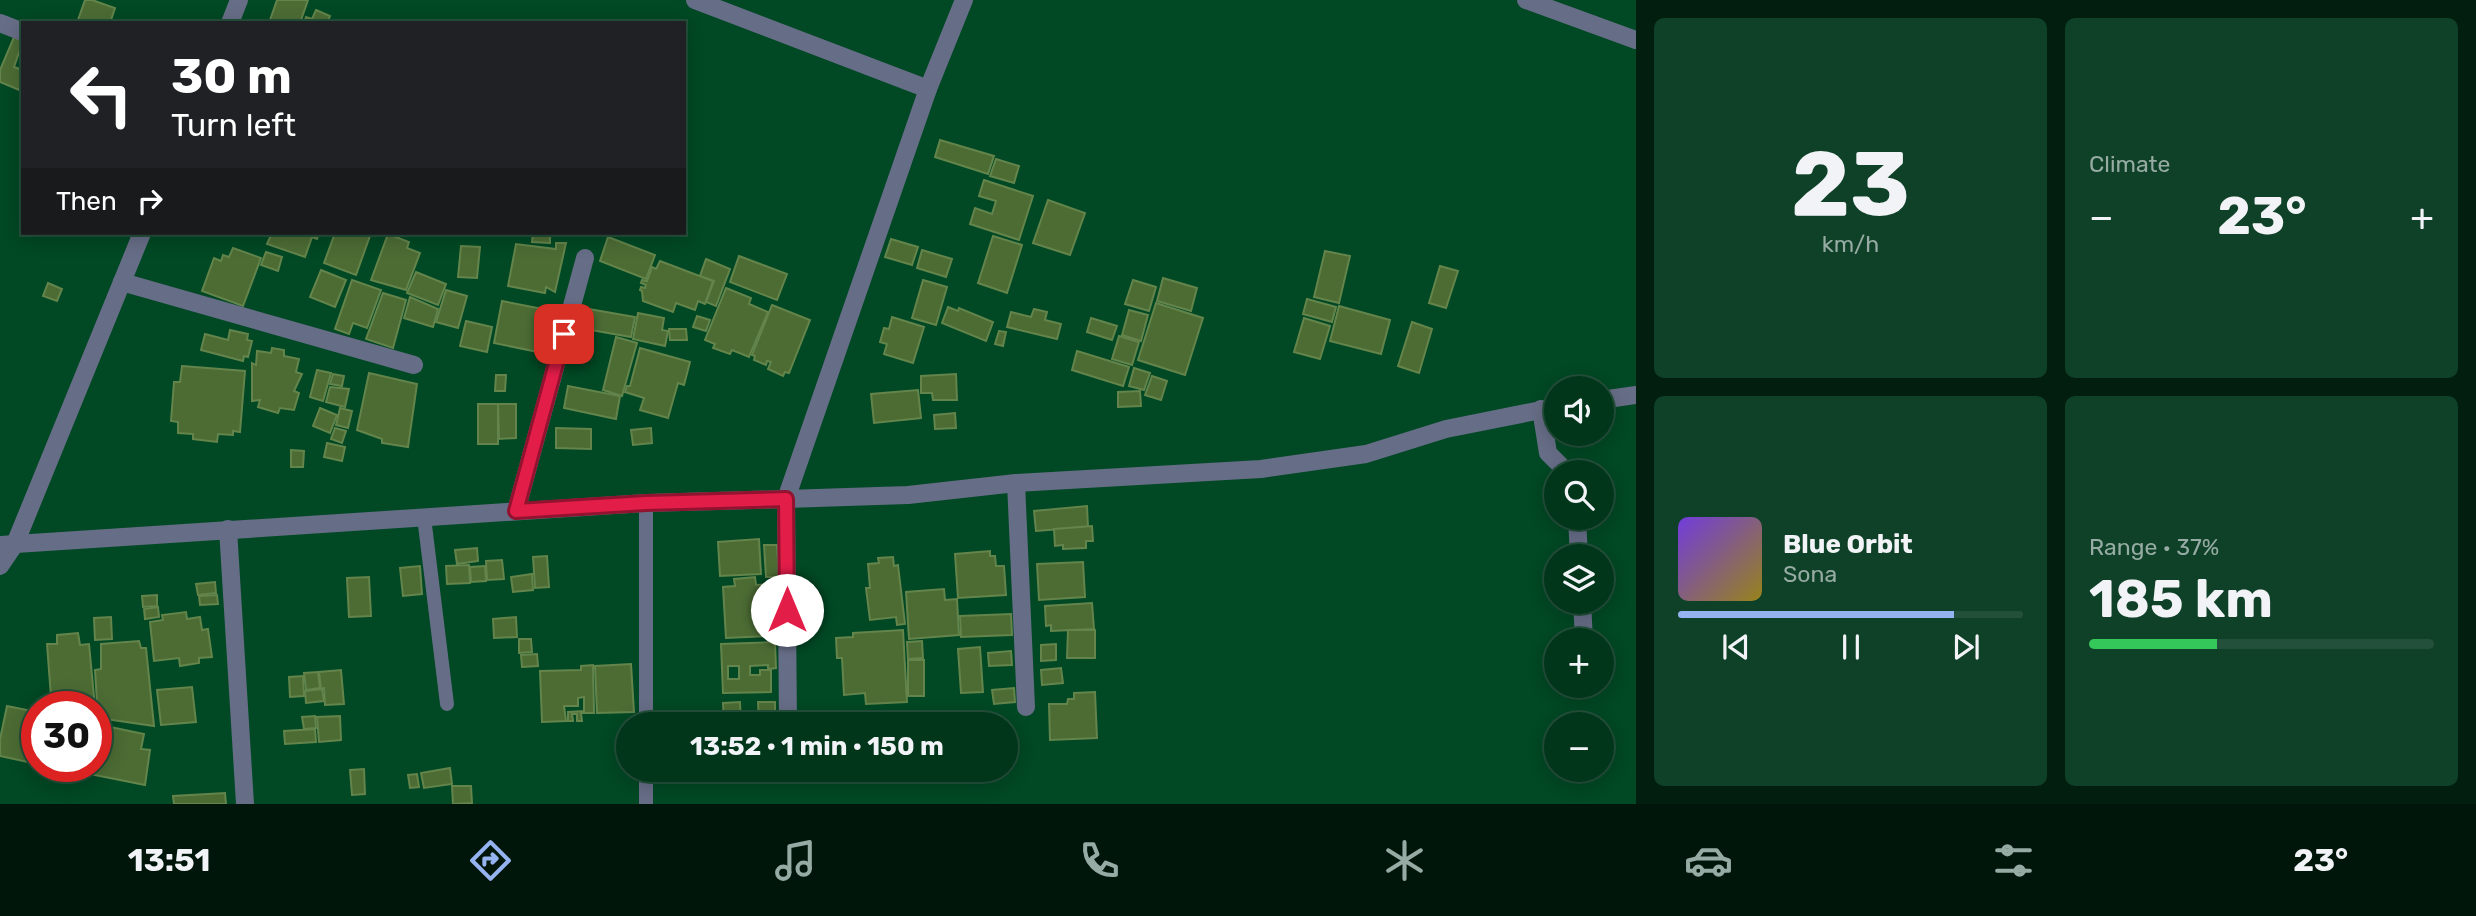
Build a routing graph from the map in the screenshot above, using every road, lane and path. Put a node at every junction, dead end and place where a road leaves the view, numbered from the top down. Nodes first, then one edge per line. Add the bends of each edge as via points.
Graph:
1 (239, 0) edge
2 (695, 0) edge
3 (964, 0) edge
4 (1526, 0) edge
5 (231, 21) edge
6 (0, 23) edge
7 (21, 31) edge
8 (1636, 40) edge
9 (928, 89) junction
10 (141, 235) edge
11 (585, 258) dead end
12 (122, 282) junction
13 (414, 365) dead end
14 (1636, 395) edge
15 (1614, 398) edge
16 (1544, 409) edge
17 (1016, 483) junction
18 (786, 499) junction
19 (646, 503) junction
20 (516, 511) junction
21 (424, 517) junction
22 (228, 529) junction
23 (7, 545) edge
24 (0, 566) edge
25 (447, 704) dead end
26 (1026, 707) dead end
27 (646, 712) edge
28 (788, 712) edge
29 (646, 782) edge
30 (245, 804) edge
31 (646, 804) edge

1 - 5 street
2 - 9 street
3 - 9 street
4 - 8 street
6 - 7 street
9 - 18 street
10 - 12 street
11 - 20 street
12 - 13 street
12 - 23 street
14 - 15 street
16 - 17 street via 1446,429 1366,454 1261,469
17 - 18 street via 908,495
17 - 26 street
18 - 19 street
18 - 28 street
19 - 20 street
19 - 27 lane
20 - 21 street
21 - 22 street
21 - 25 lane
22 - 23 street
22 - 30 street
23 - 24 street
29 - 31 lane

